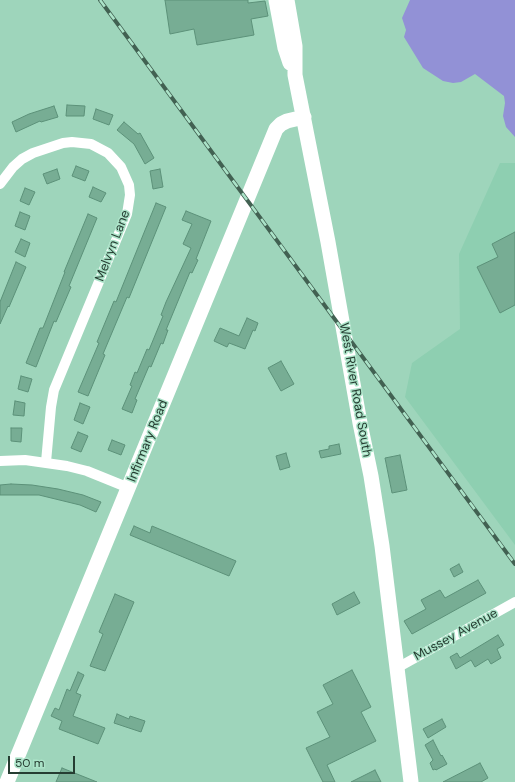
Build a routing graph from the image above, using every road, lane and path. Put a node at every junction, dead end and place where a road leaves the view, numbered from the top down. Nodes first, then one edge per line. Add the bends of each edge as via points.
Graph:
1 (276, 0) edge
2 (287, 0) edge
3 (295, 75) junction
4 (304, 117) junction
5 (0, 184) edge
6 (0, 461) edge
7 (46, 462) junction
8 (129, 488) junction
9 (515, 602) edge
10 (397, 668) junction
11 (7, 782) edge
12 (411, 782) edge

1 - 3 main road via 285,48
2 - 3 main road, West River Road South via 295,46
3 - 4 main road, West River Road South
4 - 8 main road, Infirmary Road via 287,121 276,129
4 - 10 main road, West River Road South via 371,476
5 - 7 street, Melvyn Lane via 22,159 55,145 72,142 91,144 108,153 121,167 129,185 127,214 54,390 50,407
6 - 7 street
7 - 8 street via 87,471
8 - 11 main road, Infirmary Road
9 - 10 street, Mussey Avenue
10 - 12 main road, West River Road South

